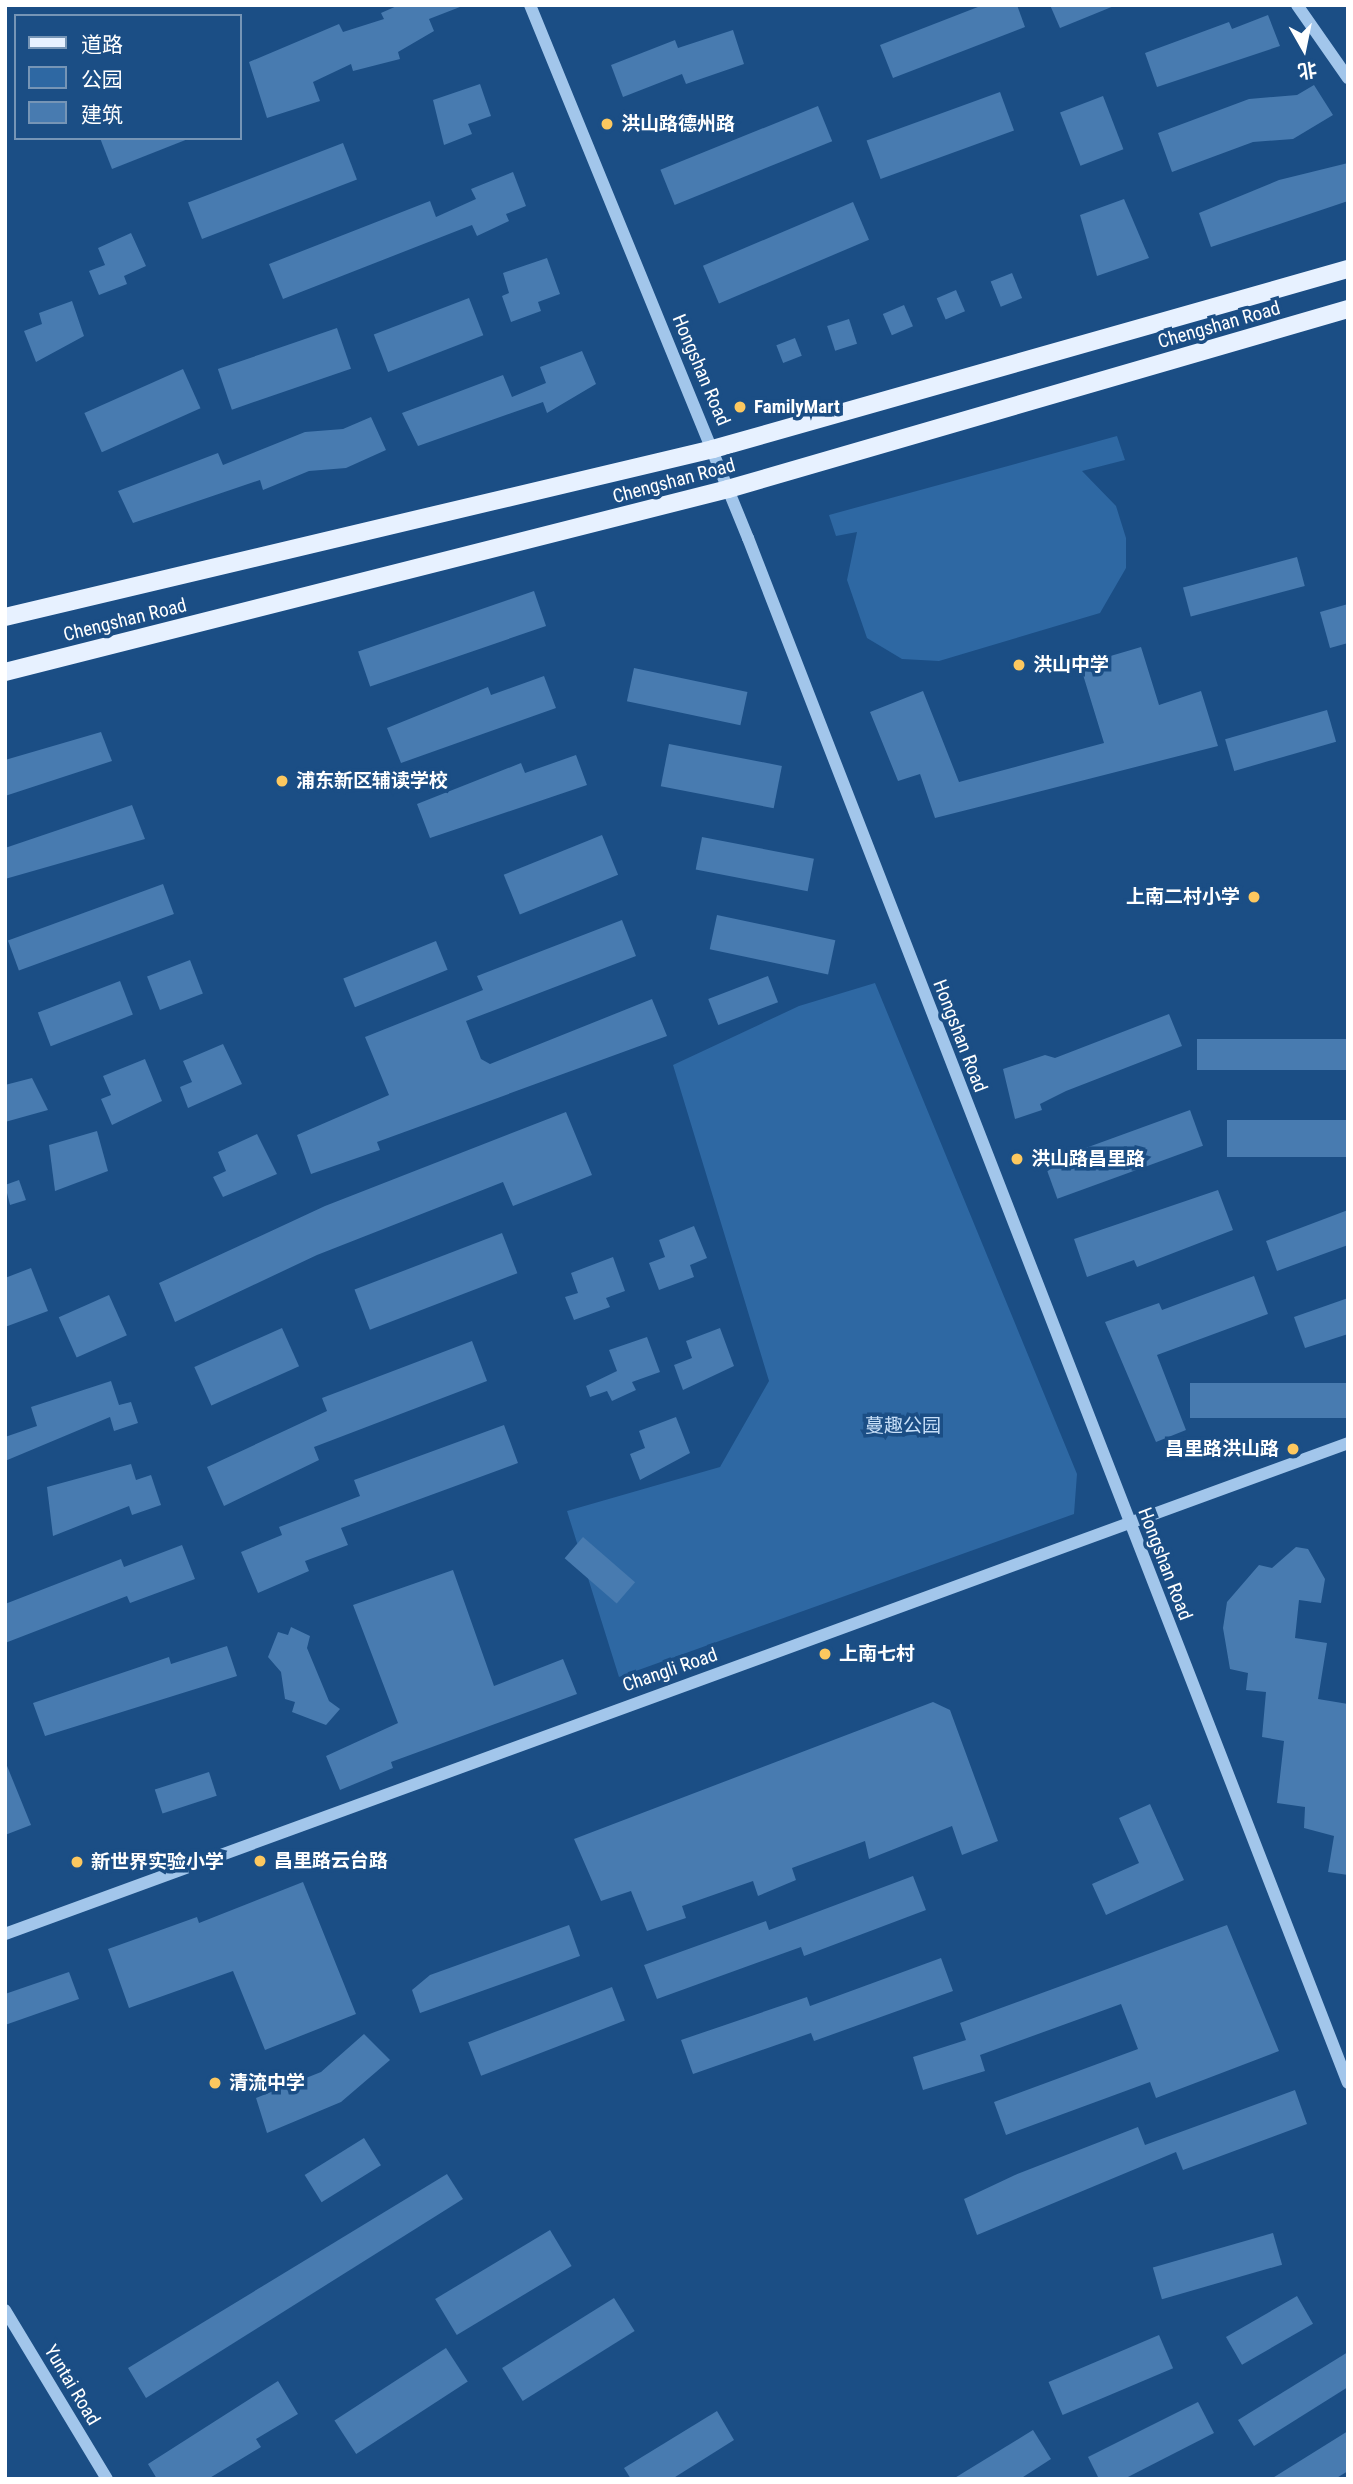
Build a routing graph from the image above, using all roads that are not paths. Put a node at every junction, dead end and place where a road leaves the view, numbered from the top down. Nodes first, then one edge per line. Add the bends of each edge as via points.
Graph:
1 (530, 5) edge
2 (1297, 5) edge
3 (1348, 78) edge
4 (1348, 269) edge
5 (1348, 309) edge
6 (713, 449) junction
7 (728, 489) junction
8 (5, 617) edge
9 (5, 672) edge
10 (1348, 1443) edge
11 (1128, 1523) junction
12 (5, 1934) edge
13 (1348, 2082) edge
14 (5, 2310) edge
15 (107, 2479) edge

1 - 6 street, Hongshan Road
2 - 3 street
4 - 6 main road, Chengshan Road
5 - 7 main road, Chengshan Road
6 - 7 street, Hongshan Road
6 - 8 main road, Chengshan Road
7 - 9 main road, Chengshan Road
7 - 11 street, Hongshan Road
10 - 11 street, Changli Road
11 - 12 street, Changli Road
11 - 13 street, Hongshan Road
14 - 15 street, Yuntai Road

